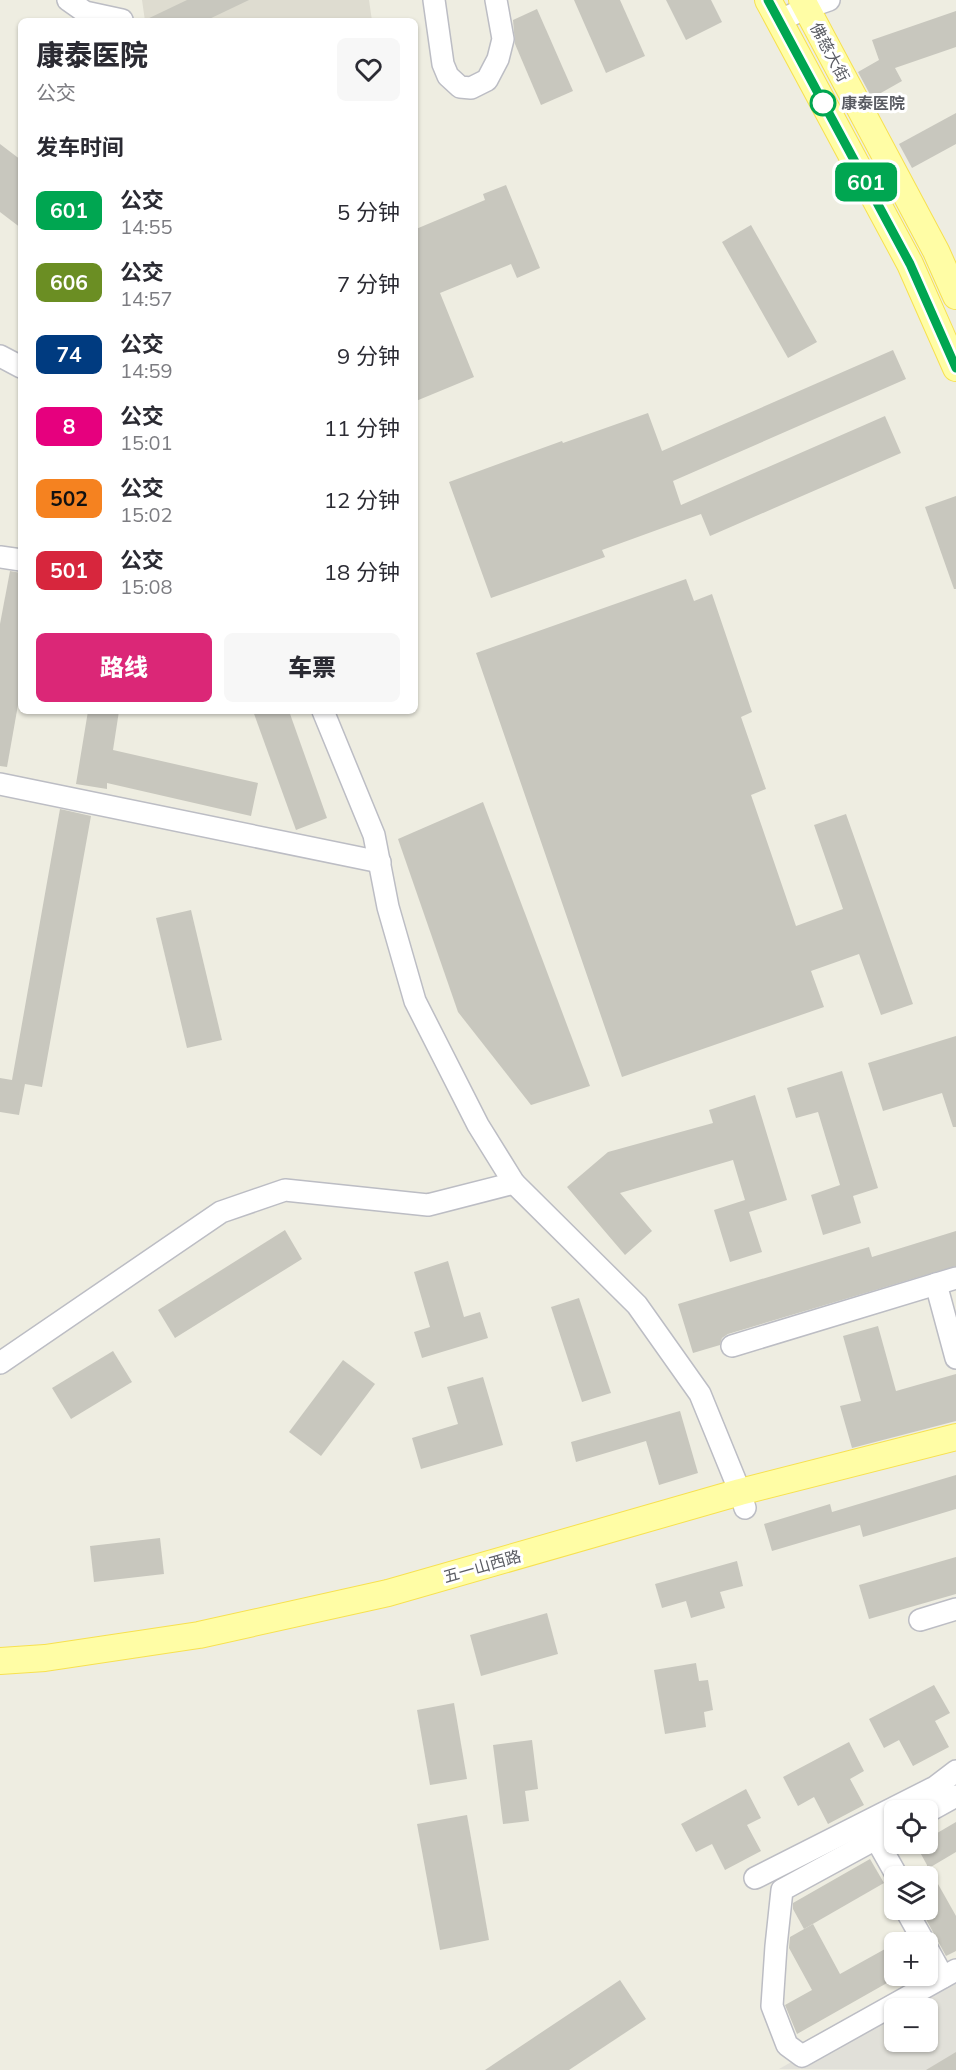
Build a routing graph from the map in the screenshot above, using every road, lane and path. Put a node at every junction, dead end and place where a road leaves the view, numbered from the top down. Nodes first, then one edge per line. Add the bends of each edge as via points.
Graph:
1 (69, 0) edge
2 (123, 0) edge
3 (434, 0) edge
4 (496, 0) edge
5 (813, 3) edge
6 (773, 11) edge
7 (110, 18) edge
8 (122, 18) edge
9 (956, 296) edge
10 (0, 356) edge
11 (18, 365) edge
12 (956, 368) edge
13 (0, 557) edge
14 (18, 560) edge
15 (323, 714) edge
16 (0, 784) edge
17 (380, 862) junction
18 (514, 1183) junction
19 (956, 1278) edge
20 (936, 1284) junction
21 (732, 1346) dead end
22 (956, 1358) edge
23 (0, 1363) edge
24 (956, 1437) edge
25 (956, 1454) edge
26 (742, 1500) junction
27 (956, 1609) edge
28 (920, 1620) dead end
29 (0, 1661) edge
30 (0, 1678) edge
31 (956, 1771) edge
32 (956, 1796) edge
33 (938, 1806) edge
34 (884, 1835) edge
35 (755, 1878) dead end
36 (938, 1960) edge
37 (950, 1973) edge

1 - 7 street via 85,12
2 - 8 street
3 - 4 street via 448,76 460,87 471,88 487,80 498,58 503,39
5 - 6 street
5 - 9 main road, 佛慈大街
6 - 12 main road, 佛慈大街 via 910,264
10 - 11 street
13 - 14 street
15 - 17 street via 374,835
16 - 17 street
17 - 18 street via 388,907 415,1001 478,1125
18 - 23 street via 428,1205 285,1190 221,1212
18 - 26 street via 636,1305 700,1394
19 - 20 street
20 - 21 street
20 - 22 street
24 - 26 main road, 五一山西路
25 - 26 main road, 五一山西路
26 - 29 main road, 五一山西路 via 388,1593 199,1635
26 - 30 main road, 五一山西路 via 393,1609 203,1652
27 - 28 street
31 - 35 street via 935,1787
32 - 33 street
34 - 37 street via 782,1890 772,2006 787,2045 802,2055
36 - 37 street

